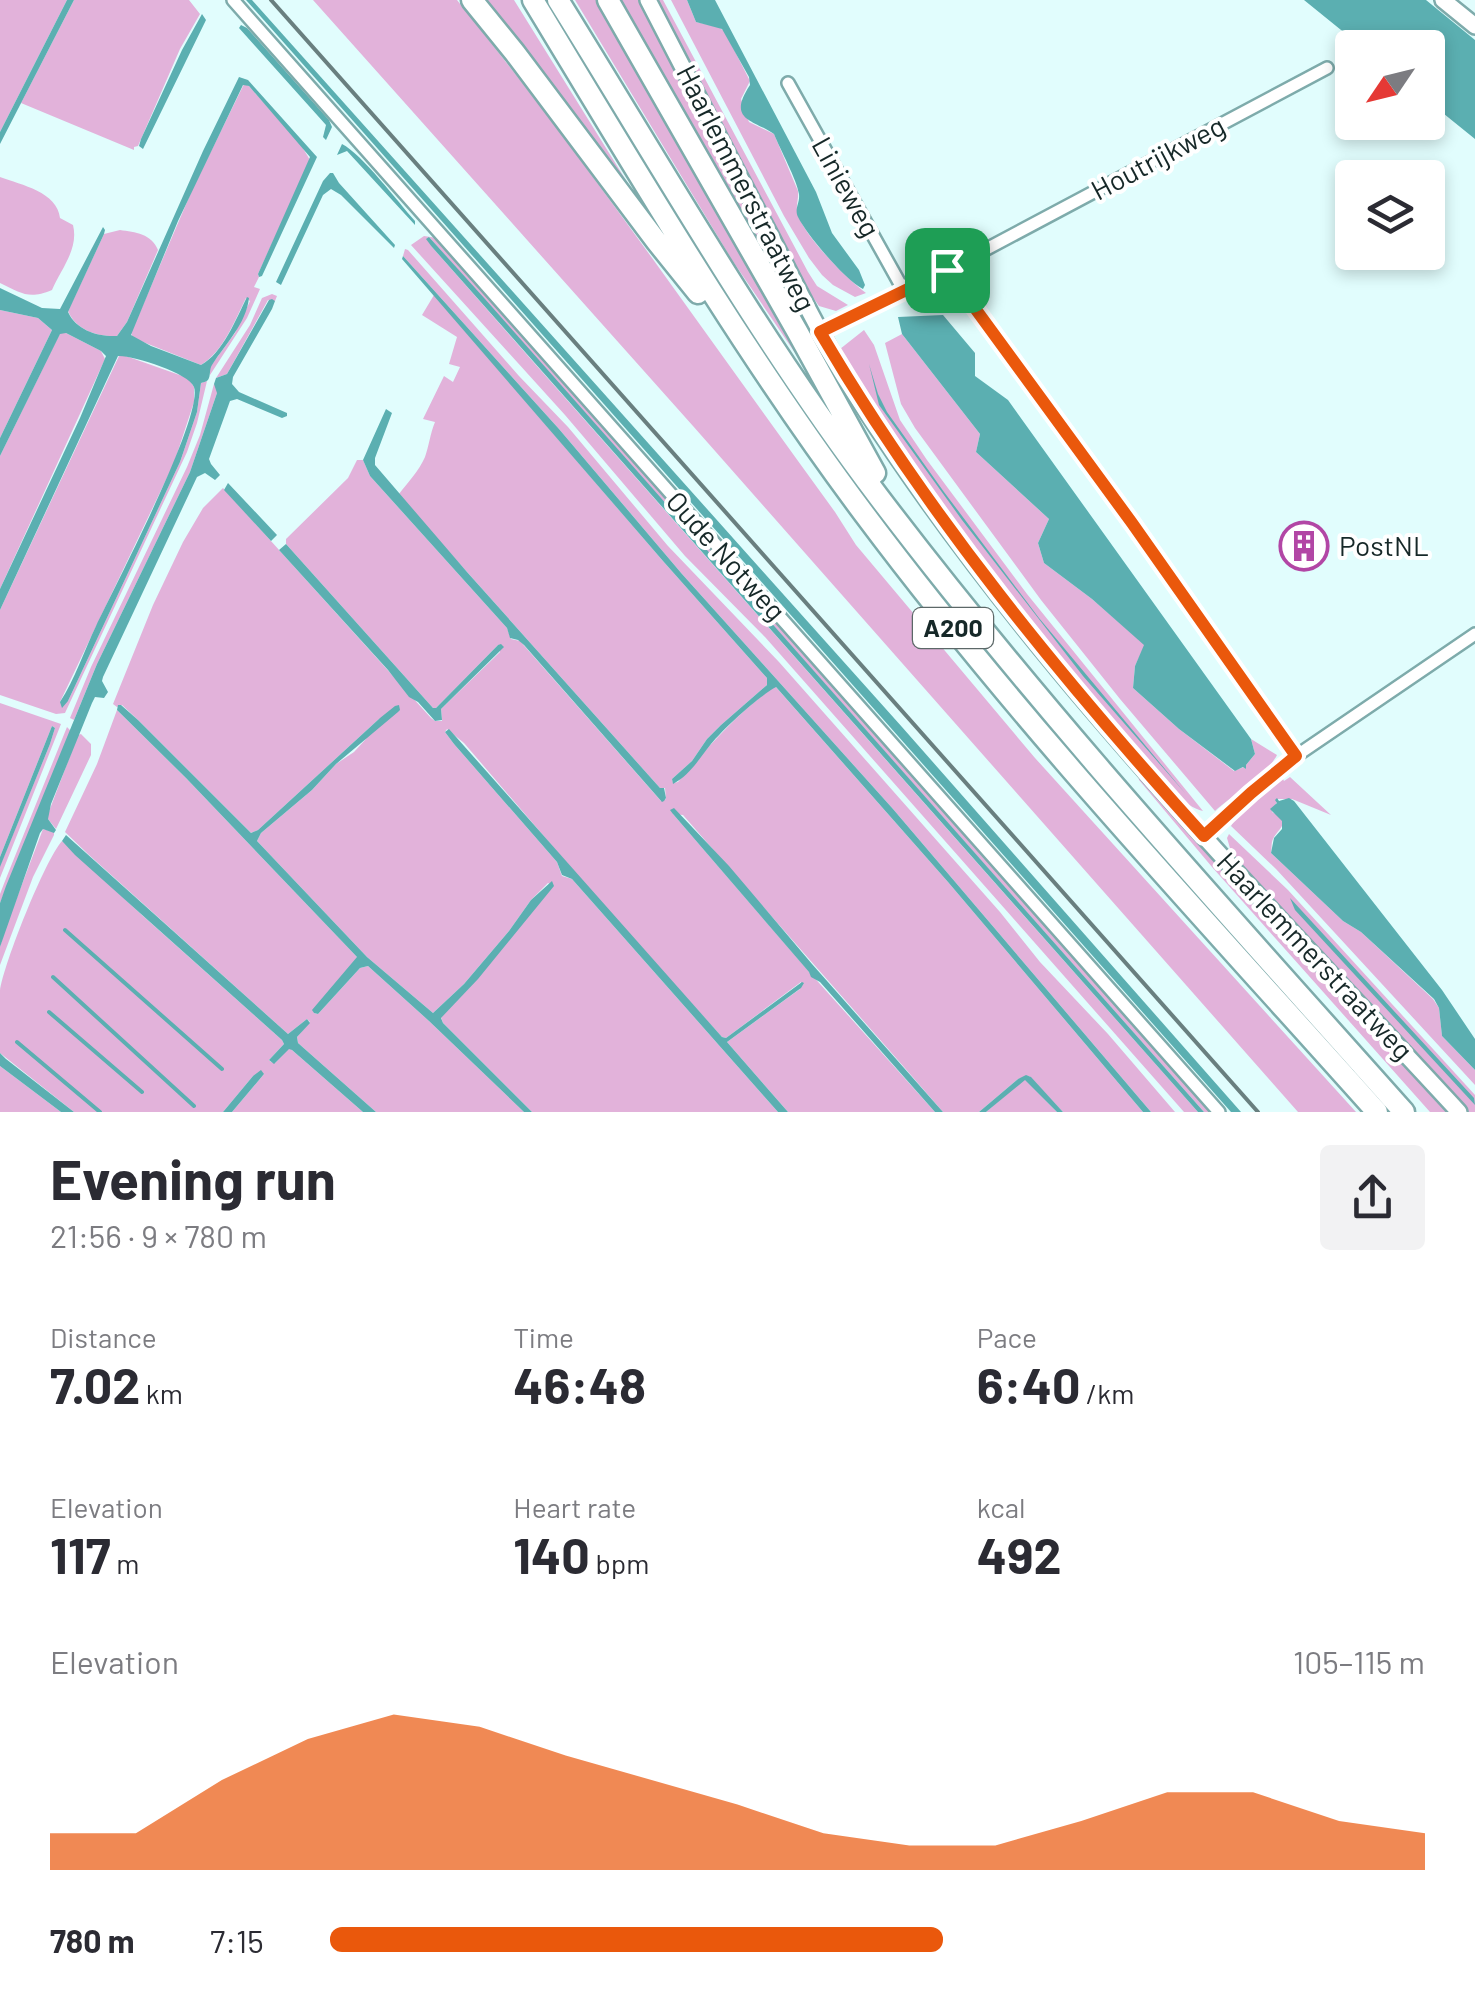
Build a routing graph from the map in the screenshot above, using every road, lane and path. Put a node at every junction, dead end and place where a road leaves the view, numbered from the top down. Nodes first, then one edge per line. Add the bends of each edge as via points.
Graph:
1 (233, 0) edge
2 (472, 0) edge
3 (533, 0) edge
4 (558, 0) edge
5 (608, 0) edge
6 (648, 0) edge
7 (1443, 0) edge
8 (1475, 26) edge
9 (1327, 68) dead end
10 (788, 84) dead end
11 (947, 270) junction
12 (904, 291) junction
13 (820, 332) junction
14 (746, 346) junction
15 (910, 536) junction
16 (1475, 634) edge
17 (1296, 756) junction
18 (1204, 836) junction
19 (1219, 1112) edge
20 (1377, 1112) edge
21 (1404, 1112) edge
22 (1459, 1112) edge

1 - 19 street, Oude Notweg
2 - 14 highway, A200 via 676,267
3 - 14 highway, A200
4 - 15 highway, A200 via 741,298
5 - 15 highway, A200
6 - 13 main road, Haarlemmerstraatweg
7 - 8 main road
9 - 11 street, Houtrijkweg
10 - 12 street, Linieweg
11 - 12 street
11 - 17 street
12 - 13 street
13 - 18 main road, Haarlemmerstraatweg via 971,558 1120,744
14 - 20 highway, A200 via 864,514 979,661
15 - 21 highway, A200 via 1022,677
16 - 17 street
17 - 18 street
18 - 22 main road, Haarlemmerstraatweg

